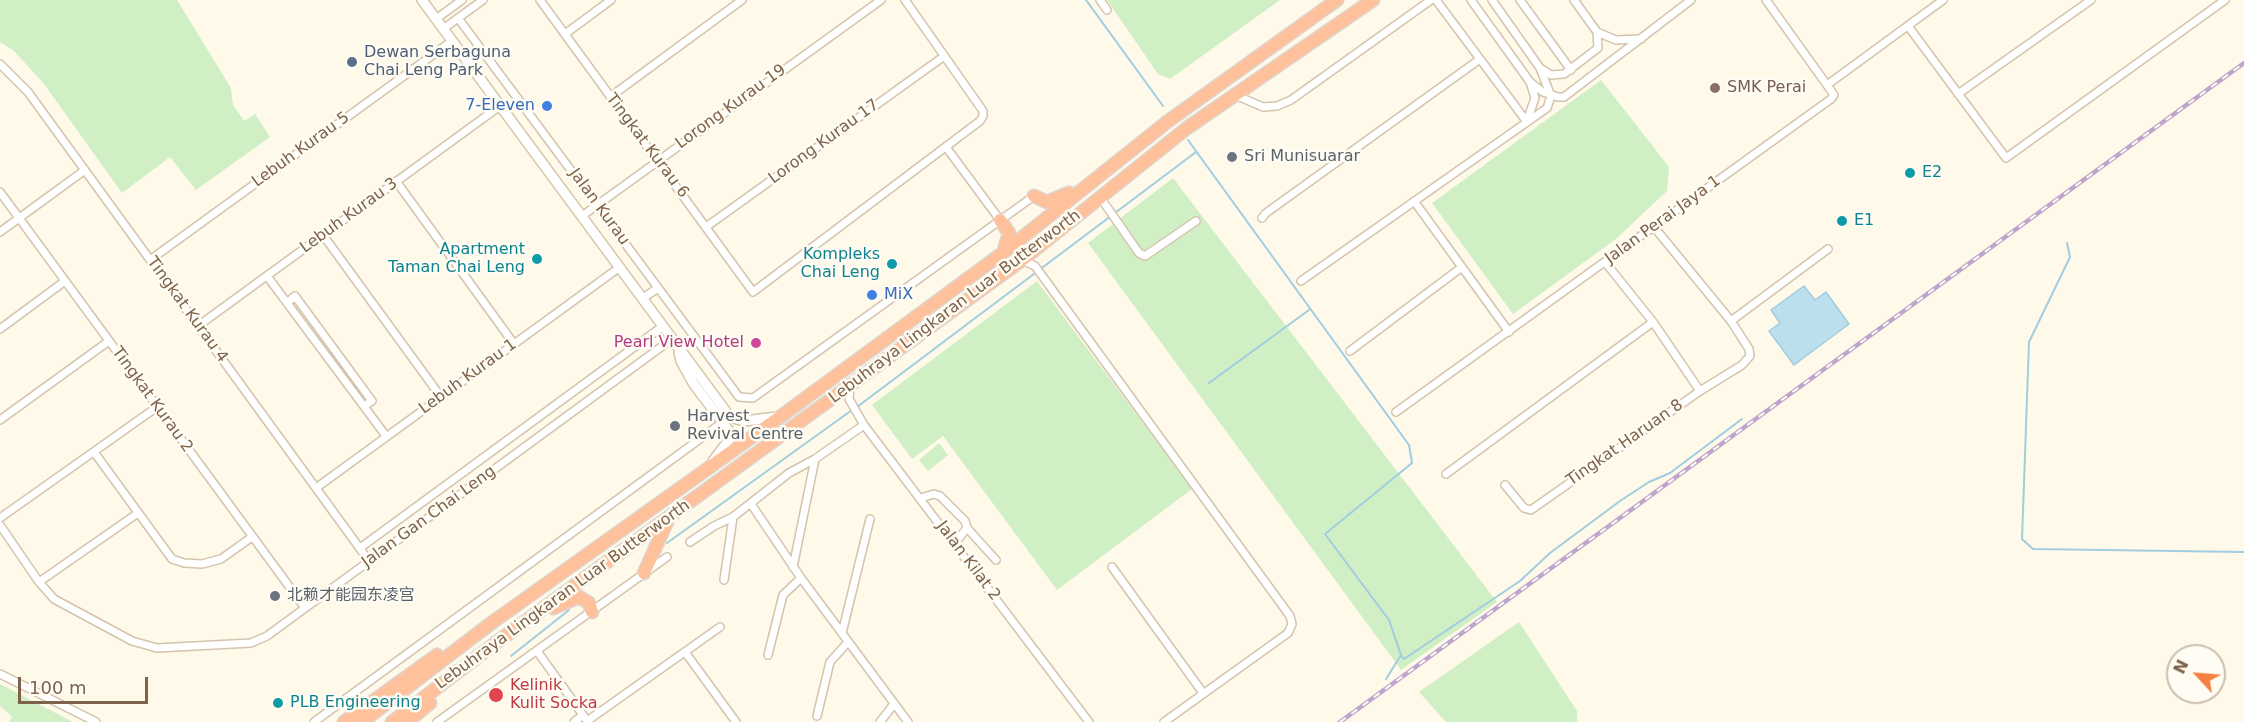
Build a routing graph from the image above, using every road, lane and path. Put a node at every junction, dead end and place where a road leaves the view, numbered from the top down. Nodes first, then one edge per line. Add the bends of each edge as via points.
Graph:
1 (422, 0) edge
2 (462, 0) edge
3 (483, 0) edge
4 (540, 0) edge
5 (611, 0) edge
6 (742, 0) edge
7 (865, 0) edge
8 (881, 0) edge
9 (905, 0) edge
10 (1100, 0) edge
11 (1337, 0) edge
12 (1373, 0) edge
13 (1431, 0) edge
14 (1436, 0) edge
15 (1471, 0) edge
16 (1491, 0) edge
17 (1520, 0) edge
18 (1574, 0) edge
19 (1691, 0) edge
20 (1766, 0) edge
21 (1943, 0) edge
22 (2091, 0) edge
23 (2225, 0) edge
24 (870, 8) junction
25 (1107, 10) dead end
26 (458, 18) junction
27 (436, 19) junction
28 (1908, 26) junction
29 (443, 29) junction
30 (1597, 32) junction
31 (565, 34) junction
32 (1641, 39) junction
33 (452, 41) junction
34 (943, 57) junction
35 (1480, 59) junction
36 (0, 64) edge
37 (1540, 68) junction
38 (1571, 70) junction
39 (1530, 81) junction
40 (1827, 85) junction
41 (1958, 94) junction
42 (1234, 95) junction
43 (1551, 96) junction
44 (610, 97) junction
45 (1564, 97) junction
46 (500, 105) junction
47 (1547, 108) junction
48 (1527, 122) junction
49 (946, 147) junction
50 (657, 161) junction
51 (85, 170) junction
52 (1098, 177) junction
53 (396, 181) junction
54 (0, 192) edge
55 (1034, 196) joint
56 (1100, 197) junction
57 (1414, 201) junction
58 (597, 205) junction
59 (582, 216) junction
60 (19, 218) junction
61 (1262, 218) dead end
62 (1000, 220) junction
63 (1196, 221) dead end
64 (1654, 226) junction
65 (706, 227) junction
66 (0, 232) edge
67 (323, 235) junction
68 (1040, 246) junction
69 (1828, 249) dead end
70 (1004, 252) junction
71 (150, 260) junction
72 (1022, 260) junction
73 (1605, 262) junction
74 (620, 267) junction
75 (1462, 267) junction
76 (1036, 268) junction
77 (267, 276) junction
78 (65, 281) junction
79 (1301, 281) dead end
80 (658, 288) junction
81 (643, 298) junction
82 (1731, 321) junction
83 (1653, 322) junction
84 (198, 326) junction
85 (663, 326) junction
86 (0, 329) edge
87 (1509, 332) junction
88 (672, 339) junction
89 (109, 341) junction
90 (514, 344) junction
91 (679, 348) junction
92 (1350, 351) dead end
93 (1700, 391) junction
94 (441, 397) junction
95 (850, 397) junction
96 (157, 407) junction
97 (1396, 412) dead end
98 (780, 417) junction
99 (0, 420) edge
100 (723, 422) junction
101 (864, 425) junction
102 (386, 436) junction
103 (94, 452) junction
104 (815, 459) junction
105 (703, 471) junction
106 (1446, 474) dead end
107 (1504, 485) dead end
108 (316, 488) junction
109 (921, 498) junction
110 (751, 504) junction
111 (138, 513) junction
112 (733, 517) junction
113 (0, 518) edge
114 (668, 518) junction
115 (870, 519) dead end
116 (0, 525) edge
117 (967, 528) junction
118 (252, 537) junction
119 (690, 542) dead end
120 (955, 543) junction
121 (360, 548) junction
122 (667, 557) dead end
123 (996, 560) dead end
124 (369, 561) junction
125 (793, 567) junction
126 (1112, 567) dead end
127 (644, 573) junction
128 (801, 578) junction
129 (724, 580) dead end
130 (39, 582) junction
131 (305, 608) junction
132 (592, 612) junction
133 (531, 618) junction
134 (490, 624) junction
135 (720, 627) dead end
136 (842, 633) junction
137 (497, 642) junction
138 (848, 642) junction
139 (537, 651) junction
140 (685, 652) junction
141 (768, 655) dead end
142 (0, 674) edge
143 (1203, 693) junction
144 (894, 704) junction
145 (817, 716) dead end
146 (586, 719) edge
147 (1167, 721) edge
148 (96, 722) edge
149 (314, 722) edge
150 (344, 722) edge
151 (362, 722) edge
152 (392, 722) edge
153 (406, 722) edge
154 (437, 722) edge
155 (574, 722) edge
156 (736, 722) edge
157 (880, 722) edge
158 (908, 722) edge
159 (1089, 722) edge

1 - 27 street, Jalan Kurau
2 - 27 street
3 - 26 street
4 - 31 street, Tingkat Kurau 6
5 - 31 street
6 - 44 street
7 - 24 street
8 - 24 street, Lorong Kurau 19
9 - 34 street
10 - 25 street
11 - 52 highway, Lebuhraya Lingkaran Luar Butterworth via 1167,122
12 - 42 highway, Lebuhraya Lingkaran Luar Butterworth
13 - 42 street via 1284,103 1263,107
14 - 35 street
15 - 39 street
16 - 37 street
17 - 38 street
18 - 30 street
19 - 32 street
20 - 40 street
21 - 28 street
22 - 41 street
23 - 41 street via 2006,158
24 - 50 street, Lorong Kurau 19
26 - 29 street
26 - 58 street, Jalan Kurau
27 - 29 street, Jalan Kurau
28 - 40 street
28 - 41 street
29 - 33 street, Jalan Kurau
30 - 32 street via 1616,40
30 - 38 street via 1598,48
31 - 44 street, Tingkat Kurau 6
32 - 45 street
33 - 46 street, Jalan Kurau
33 - 71 street, Lebuh Kurau 5
34 - 49 street via 983,111 980,121
34 - 65 street, Lorong Kurau 17
35 - 48 street
35 - 61 street
36 - 51 street, Tingkat Kurau 4 via 28,92
37 - 38 street via 1558,75
37 - 43 street
39 - 43 street
39 - 48 street via 1535,98
40 - 64 street, Jalan Perai Jaya 1 via 1834,95 1831,99
42 - 56 highway, Lebuhraya Lingkaran Luar Butterworth
43 - 45 street
43 - 47 street
44 - 50 street, Tingkat Kurau 6
45 - 47 street
46 - 53 street, Lebuh Kurau 3
46 - 59 street, Jalan Kurau
47 - 48 street
48 - 57 street
49 - 62 street
49 - 65 street, Tingkat Kurau 6 via 753,292
50 - 58 street, Lorong Kurau 19
50 - 65 street, Tingkat Kurau 6
51 - 60 street
51 - 71 street, Tingkat Kurau 4
52 - 55 highway via 1055,200
52 - 70 highway, Lebuhraya Lingkaran Luar Butterworth
53 - 67 street, Lebuh Kurau 3
53 - 90 street
54 - 60 street, Tingkat Kurau 2
55 - 62 street
56 - 63 street via 1145,256
56 - 68 highway, Lebuhraya Lingkaran Luar Butterworth
57 - 75 street
57 - 79 street
58 - 59 street, Lorong Kurau 19
58 - 80 street, Jalan Kurau
59 - 74 street, Jalan Kurau
60 - 66 street
60 - 78 street, Tingkat Kurau 2
62 - 70 highway via 1010,233
62 - 80 street, Jalan Kurau via 753,398 739,397
64 - 73 street, Jalan Perai Jaya 1
64 - 82 street
67 - 77 street, Lebuh Kurau 3
67 - 94 street
68 - 72 highway, Lebuhraya Lingkaran Luar Butterworth
68 - 76 street
69 - 82 street
70 - 98 highway, Lebuhraya Lingkaran Luar Butterworth
71 - 84 street, Tingkat Kurau 4
72 - 76 street
72 - 95 highway, Lebuhraya Lingkaran Luar Butterworth
73 - 83 street
73 - 87 street, Jalan Perai Jaya 1
74 - 81 street, Jalan Kurau
74 - 90 street, Lebuh Kurau 1
75 - 87 street
75 - 92 street
76 - 143 street via 1290,616 1288,633
77 - 84 street, Lebuh Kurau 3
77 - 102 street
78 - 86 street
78 - 89 street, Tingkat Kurau 2
80 - 81 street
81 - 85 street, Jalan Kurau
82 - 93 street, Tingkat Haruan 8 via 1750,356
83 - 93 street
83 - 106 street
84 - 108 street, Tingkat Kurau 4
85 - 88 street, Jalan Kurau
85 - 121 street, Jalan Gan Chai Leng
87 - 97 street, Jalan Perai Jaya 1
88 - 91 street, Jalan Kurau
88 - 124 street, Jalan Gan Chai Leng
89 - 96 street, Tingkat Kurau 2
89 - 99 street
90 - 94 street, Lebuh Kurau 1
91 - 98 street, Jalan Kurau via 730,417 744,421
91 - 100 street, Jalan Kurau via 693,383
93 - 107 street, Tingkat Haruan 8 via 1531,510 1524,508
94 - 102 street, Lebuh Kurau 1
95 - 101 street, Jalan Kilat 2
95 - 114 highway, Lebuhraya Lingkaran Luar Butterworth via 835,397
96 - 103 street
96 - 118 street, Tingkat Kurau 2
98 - 105 highway, Lebuhraya Lingkaran Luar Butterworth
100 - 105 street via 729,440
100 - 149 street
101 - 104 street
101 - 109 street, Jalan Kilat 2
102 - 108 street, Lebuh Kurau 1
103 - 111 street
103 - 113 street
104 - 110 street via 789,473
104 - 125 street
105 - 134 highway, Lebuhraya Lingkaran Luar Butterworth
108 - 121 street, Tingkat Kurau 4
109 - 117 street via 934,494 944,498
109 - 120 street, Jalan Kilat 2
110 - 112 street
110 - 125 street
111 - 118 street via 172,559 184,563 221,559
111 - 130 street
112 - 119 street
112 - 129 street
114 - 127 highway
114 - 133 highway, Lebuhraya Lingkaran Luar Butterworth
115 - 136 street
116 - 130 street, Jalan Gan Chai Leng
117 - 120 street
117 - 123 street
118 - 131 street, Tingkat Kurau 2
120 - 159 street, Jalan Kilat 2
121 - 124 street, Tingkat Kurau 4
122 - 127 street
124 - 131 street, Jalan Gan Chai Leng
125 - 128 street
126 - 143 street
127 - 132 street
128 - 136 street
128 - 141 street via 783,595
130 - 131 street, Jalan Gan Chai Leng via 54,599 93,622 157,648 251,643
132 - 133 highway via 589,603 579,597
132 - 139 street
133 - 137 highway, Lebuhraya Lingkaran Luar Butterworth
134 - 150 highway via 462,638
134 - 151 highway, Lebuhraya Lingkaran Luar Butterworth
135 - 140 street
136 - 138 street
137 - 152 highway, Lebuhraya Lingkaran Luar Butterworth
137 - 153 highway via 480,662
138 - 144 street
138 - 145 street via 830,662
139 - 146 street
139 - 154 street
140 - 146 street
140 - 156 street
142 - 148 street
143 - 147 street
144 - 157 street
144 - 158 street
146 - 155 street

